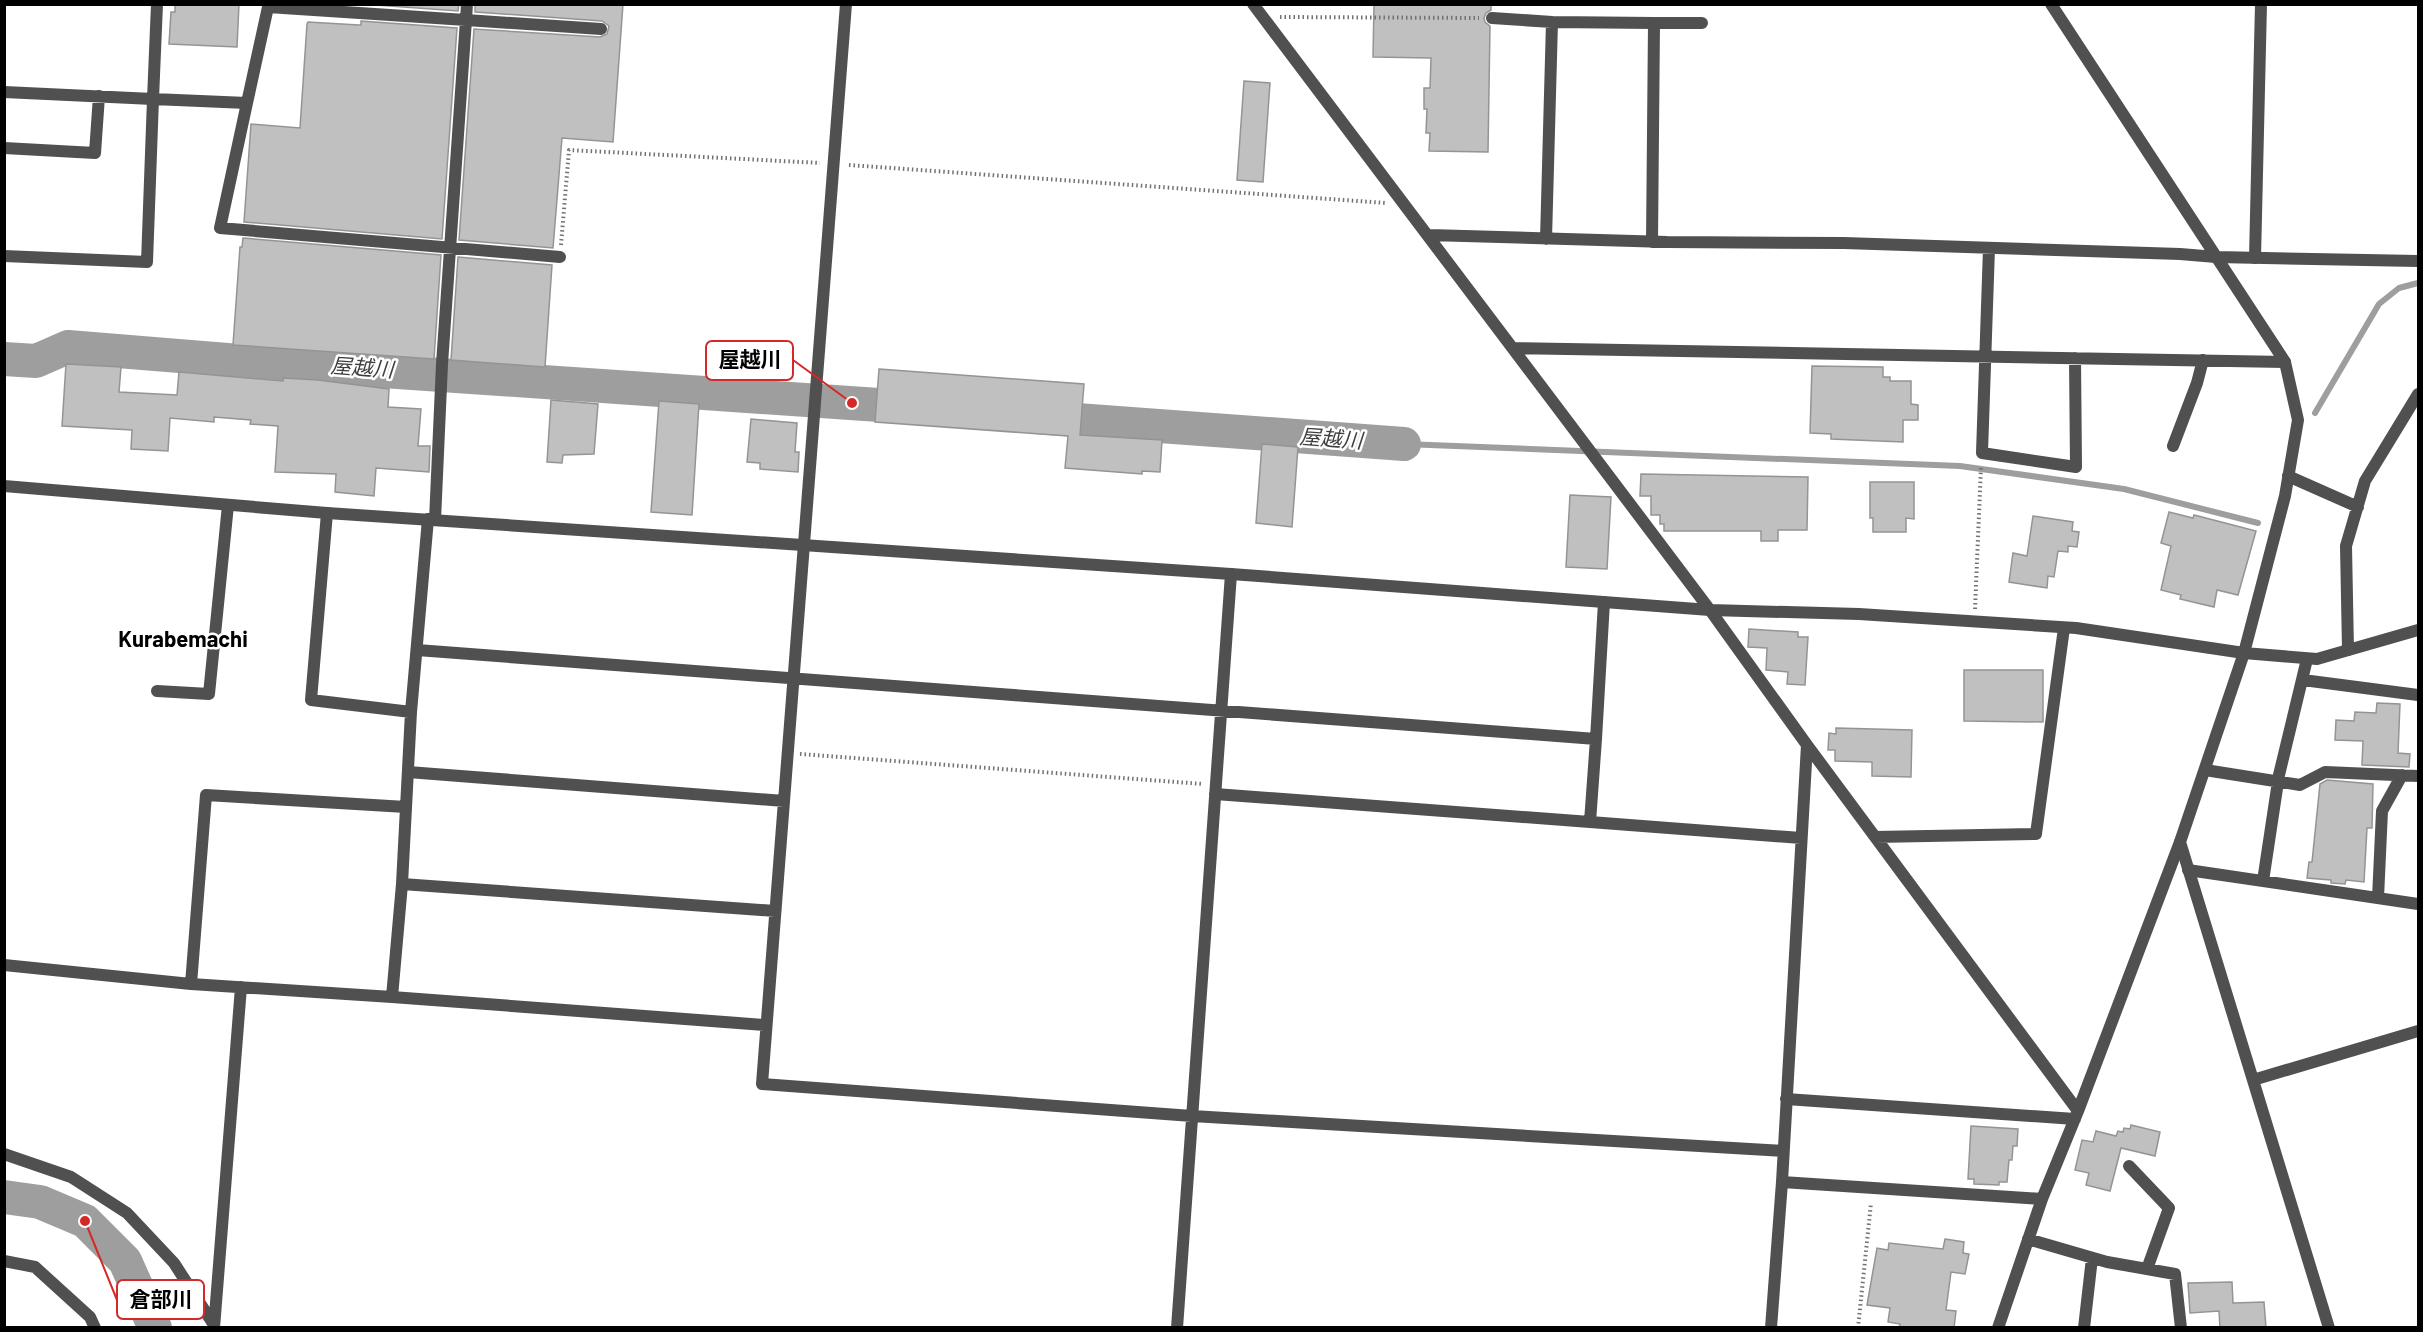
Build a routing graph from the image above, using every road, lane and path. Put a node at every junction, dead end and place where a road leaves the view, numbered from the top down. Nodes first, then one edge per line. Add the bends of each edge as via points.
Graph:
1 (157, 4) edge
2 (467, 4) edge
3 (846, 4) edge
4 (1253, 4) edge
5 (2051, 4) edge
6 (2260, 4) edge
7 (1263, 17) junction
8 (1492, 18) joint
9 (466, 20) junction
10 (1552, 22) junction
11 (1654, 23) junction
12 (1702, 23) dead end
13 (601, 29) dead end
14 (4, 92) edge
15 (99, 96) junction
16 (153, 99) junction
17 (247, 103) junction
18 (4, 148) edge
19 (834, 164) junction
20 (1405, 204) junction
21 (1429, 236) junction
22 (1546, 239) junction
23 (1653, 242) junction
24 (1989, 248) junction
25 (450, 250) junction
26 (4, 256) edge
27 (560, 257) joint
28 (2216, 257) junction
29 (2255, 258) junction
30 (2418, 261) edge
31 (1513, 348) junction
32 (1985, 357) junction
33 (2075, 358) junction
34 (2203, 360) junction
35 (2285, 362) junction
36 (2418, 394) edge
37 (2173, 446) dead end
38 (2288, 476) junction
39 (1980, 481) dead end
40 (4, 486) edge
41 (228, 505) junction
42 (2358, 507) junction
43 (327, 513) junction
44 (431, 519) junction
45 (805, 545) junction
46 (1231, 574) junction
47 (1604, 602) junction
48 (1710, 610) junction
49 (1975, 622) junction
50 (2064, 628) junction
51 (2418, 630) edge
52 (417, 650) junction
53 (2348, 650) junction
54 (2244, 653) junction
55 (2307, 659) junction
56 (794, 680) junction
57 (2303, 680) junction
58 (157, 691) dead end
59 (2418, 695) edge
60 (1221, 709) junction
61 (411, 712) junction
62 (1596, 739) junction
63 (1807, 745) junction
64 (788, 753) junction
65 (2205, 770) junction
66 (408, 772) junction
67 (2402, 775) junction
68 (2418, 776) edge
69 (2277, 782) junction
70 (1215, 789) junction
71 (784, 801) junction
72 (406, 807) junction
73 (1590, 822) junction
74 (1875, 837) junction
75 (1801, 838) junction
76 (2180, 842) junction
77 (2188, 870) junction
78 (2263, 881) junction
79 (402, 884) junction
80 (2378, 898) junction
81 (2418, 904) edge
82 (775, 910) junction
83 (4, 965) edge
84 (191, 984) junction
85 (241, 987) junction
86 (392, 997) junction
87 (765, 1025) junction
88 (2418, 1031) edge
89 (2253, 1080) junction
90 (1786, 1099) junction
91 (2076, 1115) junction
92 (1192, 1116) junction
93 (1783, 1151) junction
94 (4, 1154) edge
95 (2129, 1166) dead end
96 (1782, 1182) junction
97 (1873, 1187) junction
98 (2042, 1199) junction
99 (2028, 1239) junction
100 (2092, 1258) junction
101 (4, 1261) edge
102 (2147, 1269) junction
103 (214, 1326) edge
104 (95, 1328) edge
105 (1177, 1328) edge
106 (1770, 1328) edge
107 (1858, 1328) edge
108 (1998, 1328) edge
109 (2084, 1328) edge
110 (2181, 1328) edge
111 (2329, 1328) edge

1 - 16 street
2 - 9 street
3 - 19 street
4 - 7 street
5 - 28 street
6 - 29 street
7 - 8 path
7 - 20 street
8 - 10 street
9 - 13 street
9 - 17 street via 268,7
9 - 25 street
10 - 11 street
10 - 22 street
11 - 12 street
11 - 23 street
14 - 15 street
15 - 16 street
15 - 18 street via 95,153
16 - 17 street
16 - 26 street via 147,262
17 - 25 street via 220,228
19 - 20 path
19 - 27 path via 569,150
19 - 45 street
20 - 21 street
21 - 22 street
21 - 31 street
22 - 23 street
23 - 24 street
24 - 28 street
24 - 32 street
25 - 27 street
25 - 44 street
28 - 29 street
28 - 35 street
29 - 30 street
31 - 32 street
31 - 48 street
32 - 33 street
32 - 33 street via 1982,453 2076,467
33 - 34 street
34 - 35 street
34 - 37 street
35 - 38 street via 2298,420
36 - 42 street via 2365,481
38 - 42 street
38 - 54 street
39 - 49 path
40 - 41 street
41 - 43 street
41 - 58 street via 208,694
42 - 53 street via 2346,546
43 - 44 street
43 - 61 street via 311,700
44 - 45 street
44 - 52 street
45 - 46 street
45 - 56 street
46 - 47 street
46 - 60 street
47 - 48 street
47 - 62 street
48 - 49 street
48 - 63 street
49 - 50 street
50 - 54 street
50 - 74 street via 2036,834
51 - 53 street
52 - 56 street
52 - 61 street
53 - 55 street
54 - 55 street
54 - 65 street
55 - 57 street
56 - 60 street
56 - 64 street
57 - 59 street
57 - 69 street
60 - 62 street
60 - 70 street
61 - 66 street
62 - 73 street
63 - 74 street
63 - 75 street
64 - 70 path
64 - 71 street
65 - 69 street
65 - 76 street
66 - 71 street
66 - 72 street
67 - 68 street
67 - 69 street via 2325,772 2300,785
67 - 80 street via 2382,811
69 - 78 street
70 - 73 street
70 - 92 street
71 - 82 street
72 - 79 street
72 - 84 street via 206,795
73 - 75 street
74 - 91 street
75 - 90 street
76 - 77 street
76 - 91 street
77 - 78 street
77 - 89 street
78 - 80 street
79 - 82 street
79 - 86 street
80 - 81 street
82 - 87 street
83 - 84 street
84 - 85 street
85 - 86 street
85 - 103 street
86 - 87 street
87 - 92 street via 762,1084
88 - 89 street
89 - 111 street
90 - 91 street
90 - 93 street
91 - 98 street
92 - 93 street
92 - 105 street
93 - 96 street
94 - 103 street via 71,1177 127,1213 174,1263
95 - 102 street via 2169,1208
96 - 97 street
96 - 106 street
97 - 98 street
97 - 107 path
98 - 99 street
99 - 100 street
99 - 108 street
100 - 102 street
100 - 109 street
101 - 104 street via 36,1267 90,1317
102 - 110 street via 2175,1274

